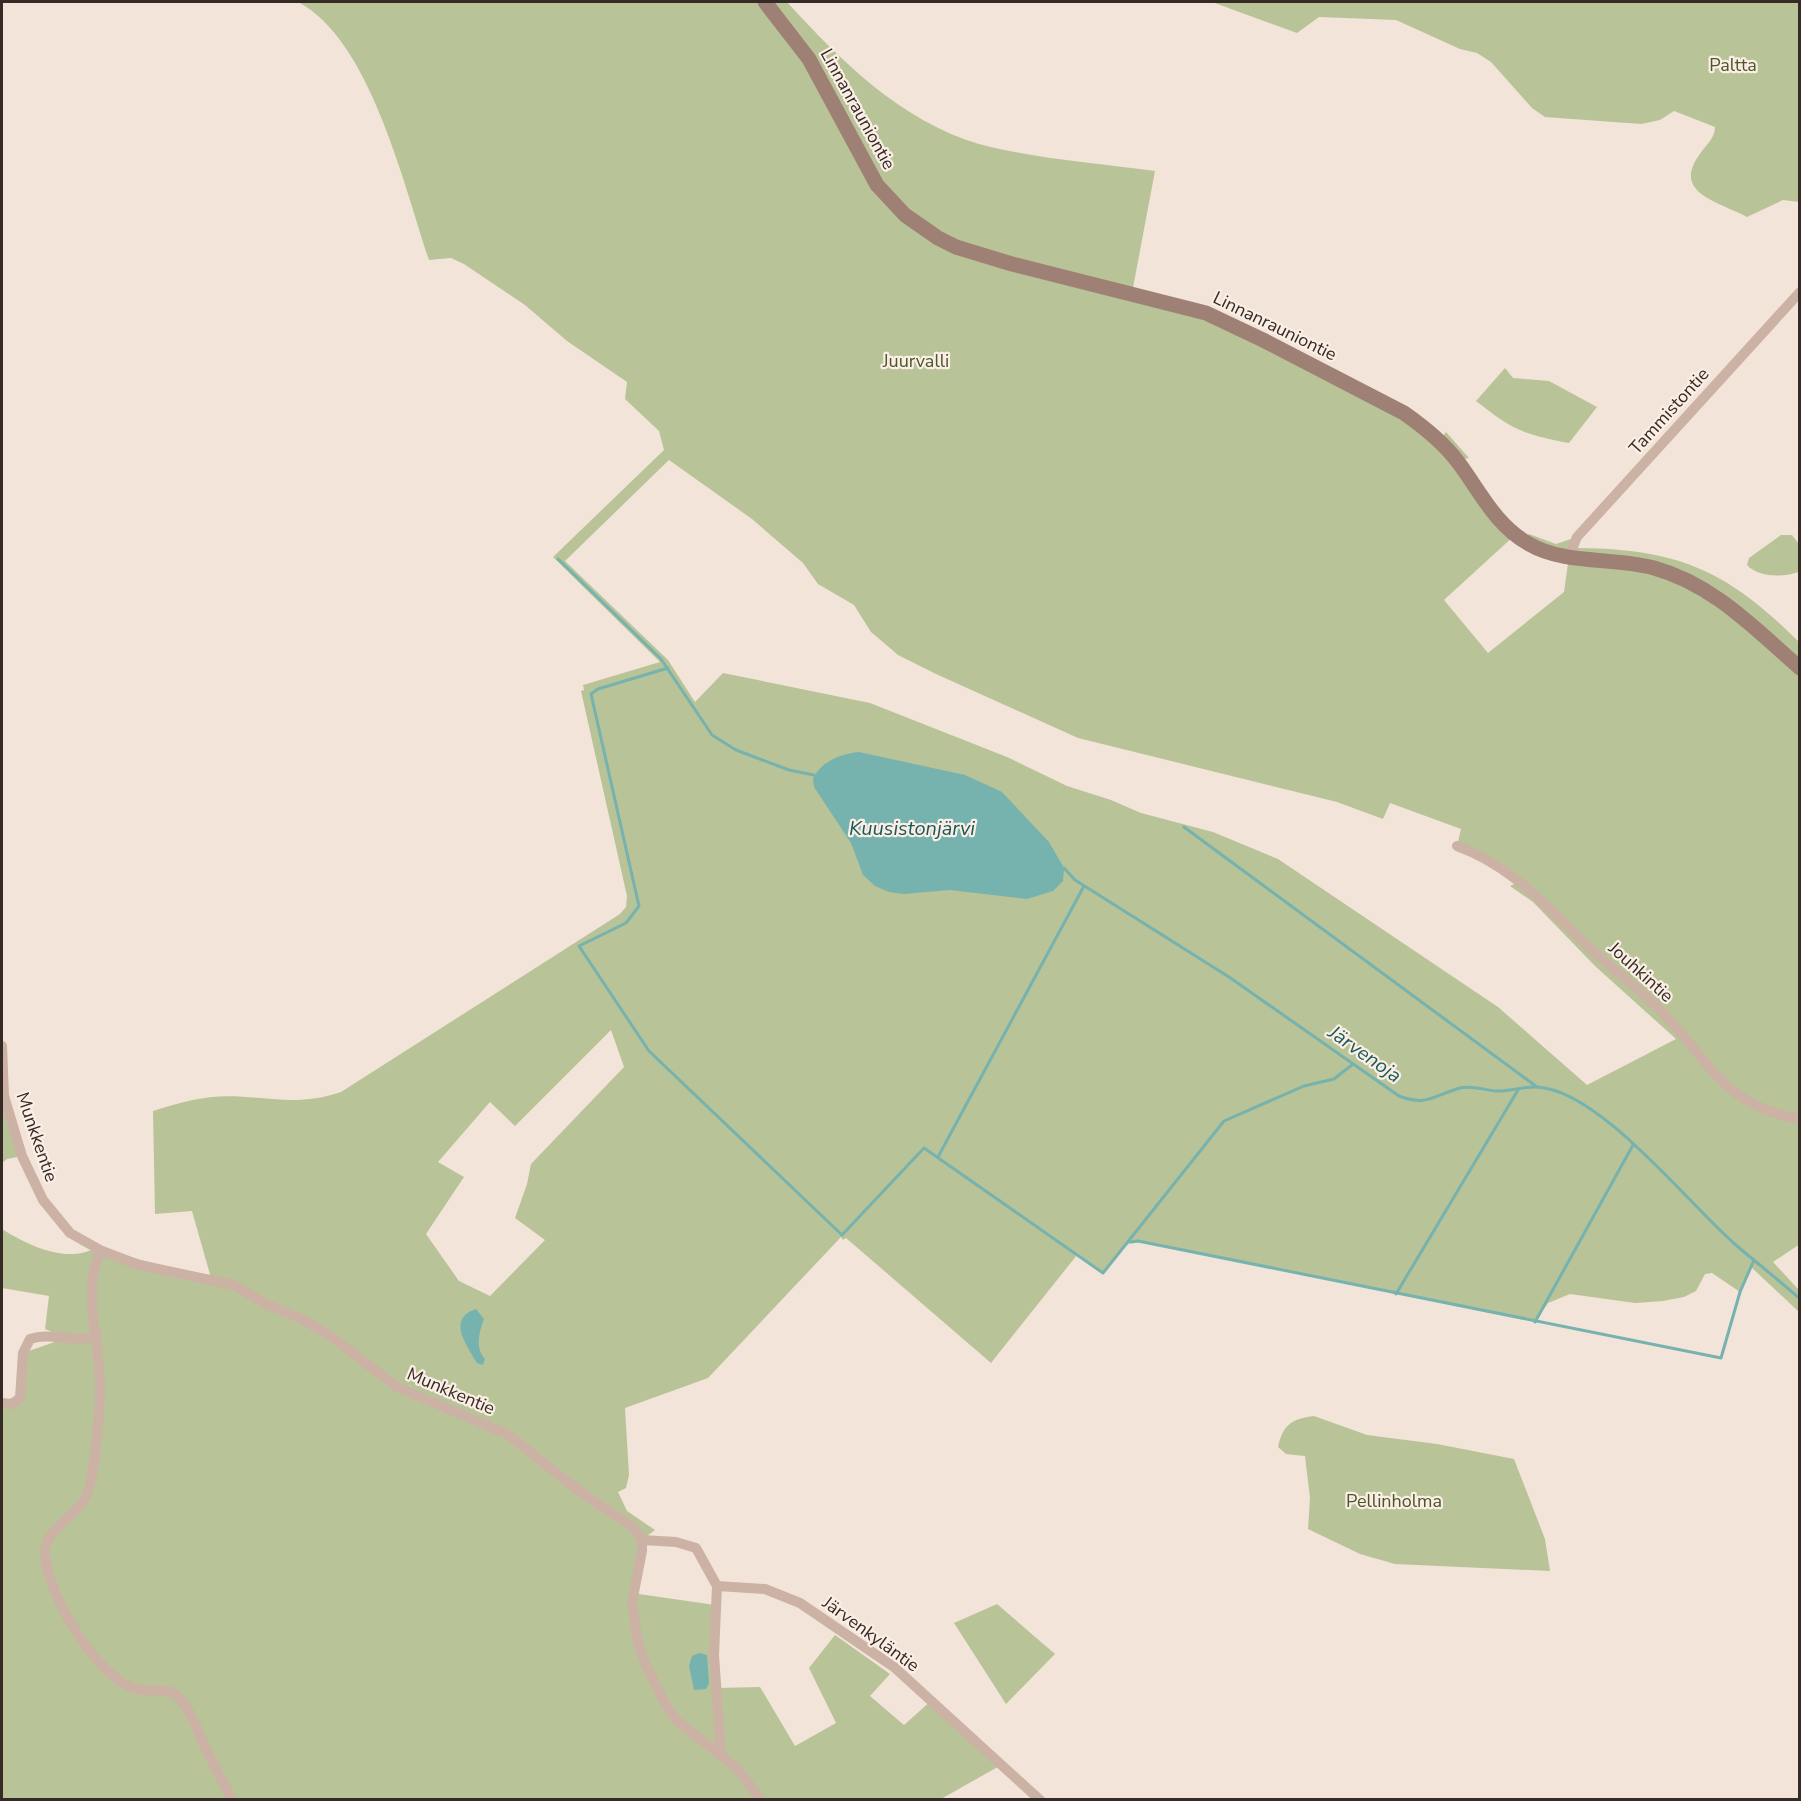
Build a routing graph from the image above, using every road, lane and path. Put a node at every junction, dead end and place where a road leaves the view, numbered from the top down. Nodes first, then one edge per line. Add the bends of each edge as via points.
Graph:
1 (765, 2) edge
2 (1800, 292) edge
3 (1569, 556) junction
4 (1800, 668) edge
5 (1457, 846) dead end
6 (2, 1046) edge
7 (1800, 1119) edge
8 (102, 1251) junction
9 (97, 1335) junction
10 (2, 1403) edge
11 (642, 1540) junction
12 (717, 1586) junction
13 (721, 1755) junction
14 (232, 1800) edge
15 (761, 1800) edge
16 (1040, 1800) edge

1 - 3 street, Linnanrauniontie via 809,59 877,185 921,227 978,255 1188,307 1263,340 1404,413 1439,440 1508,529 1544,551
2 - 3 street, Tammistontie via 1577,537
3 - 4 street, Linnanrauniontie via 1627,562 1681,577 1728,605
5 - 7 street, Jouhkintie via 1502,867 1539,897 1654,1004 1738,1097 1761,1110
6 - 8 street, Munkkentie via 4,1096 31,1177 63,1227
8 - 9 street via 91,1281
8 - 11 street, Munkkentie via 139,1265 234,1285 311,1324 397,1387 513,1438 634,1528
9 - 10 street via 82,1340 38,1336 30,1339 23,1353 20,1398 12,1404
9 - 14 street via 100,1398 86,1496 50,1537 45,1555 54,1588 82,1640 107,1671 130,1687 141,1691 168,1690 180,1699
11 - 12 street via 676,1542 696,1548
11 - 13 street via 632,1593 638,1644 655,1685 677,1721
12 - 13 street via 714,1655
12 - 16 street, Järvenkyläntie via 765,1589 800,1603 894,1667
13 - 15 street via 748,1780

